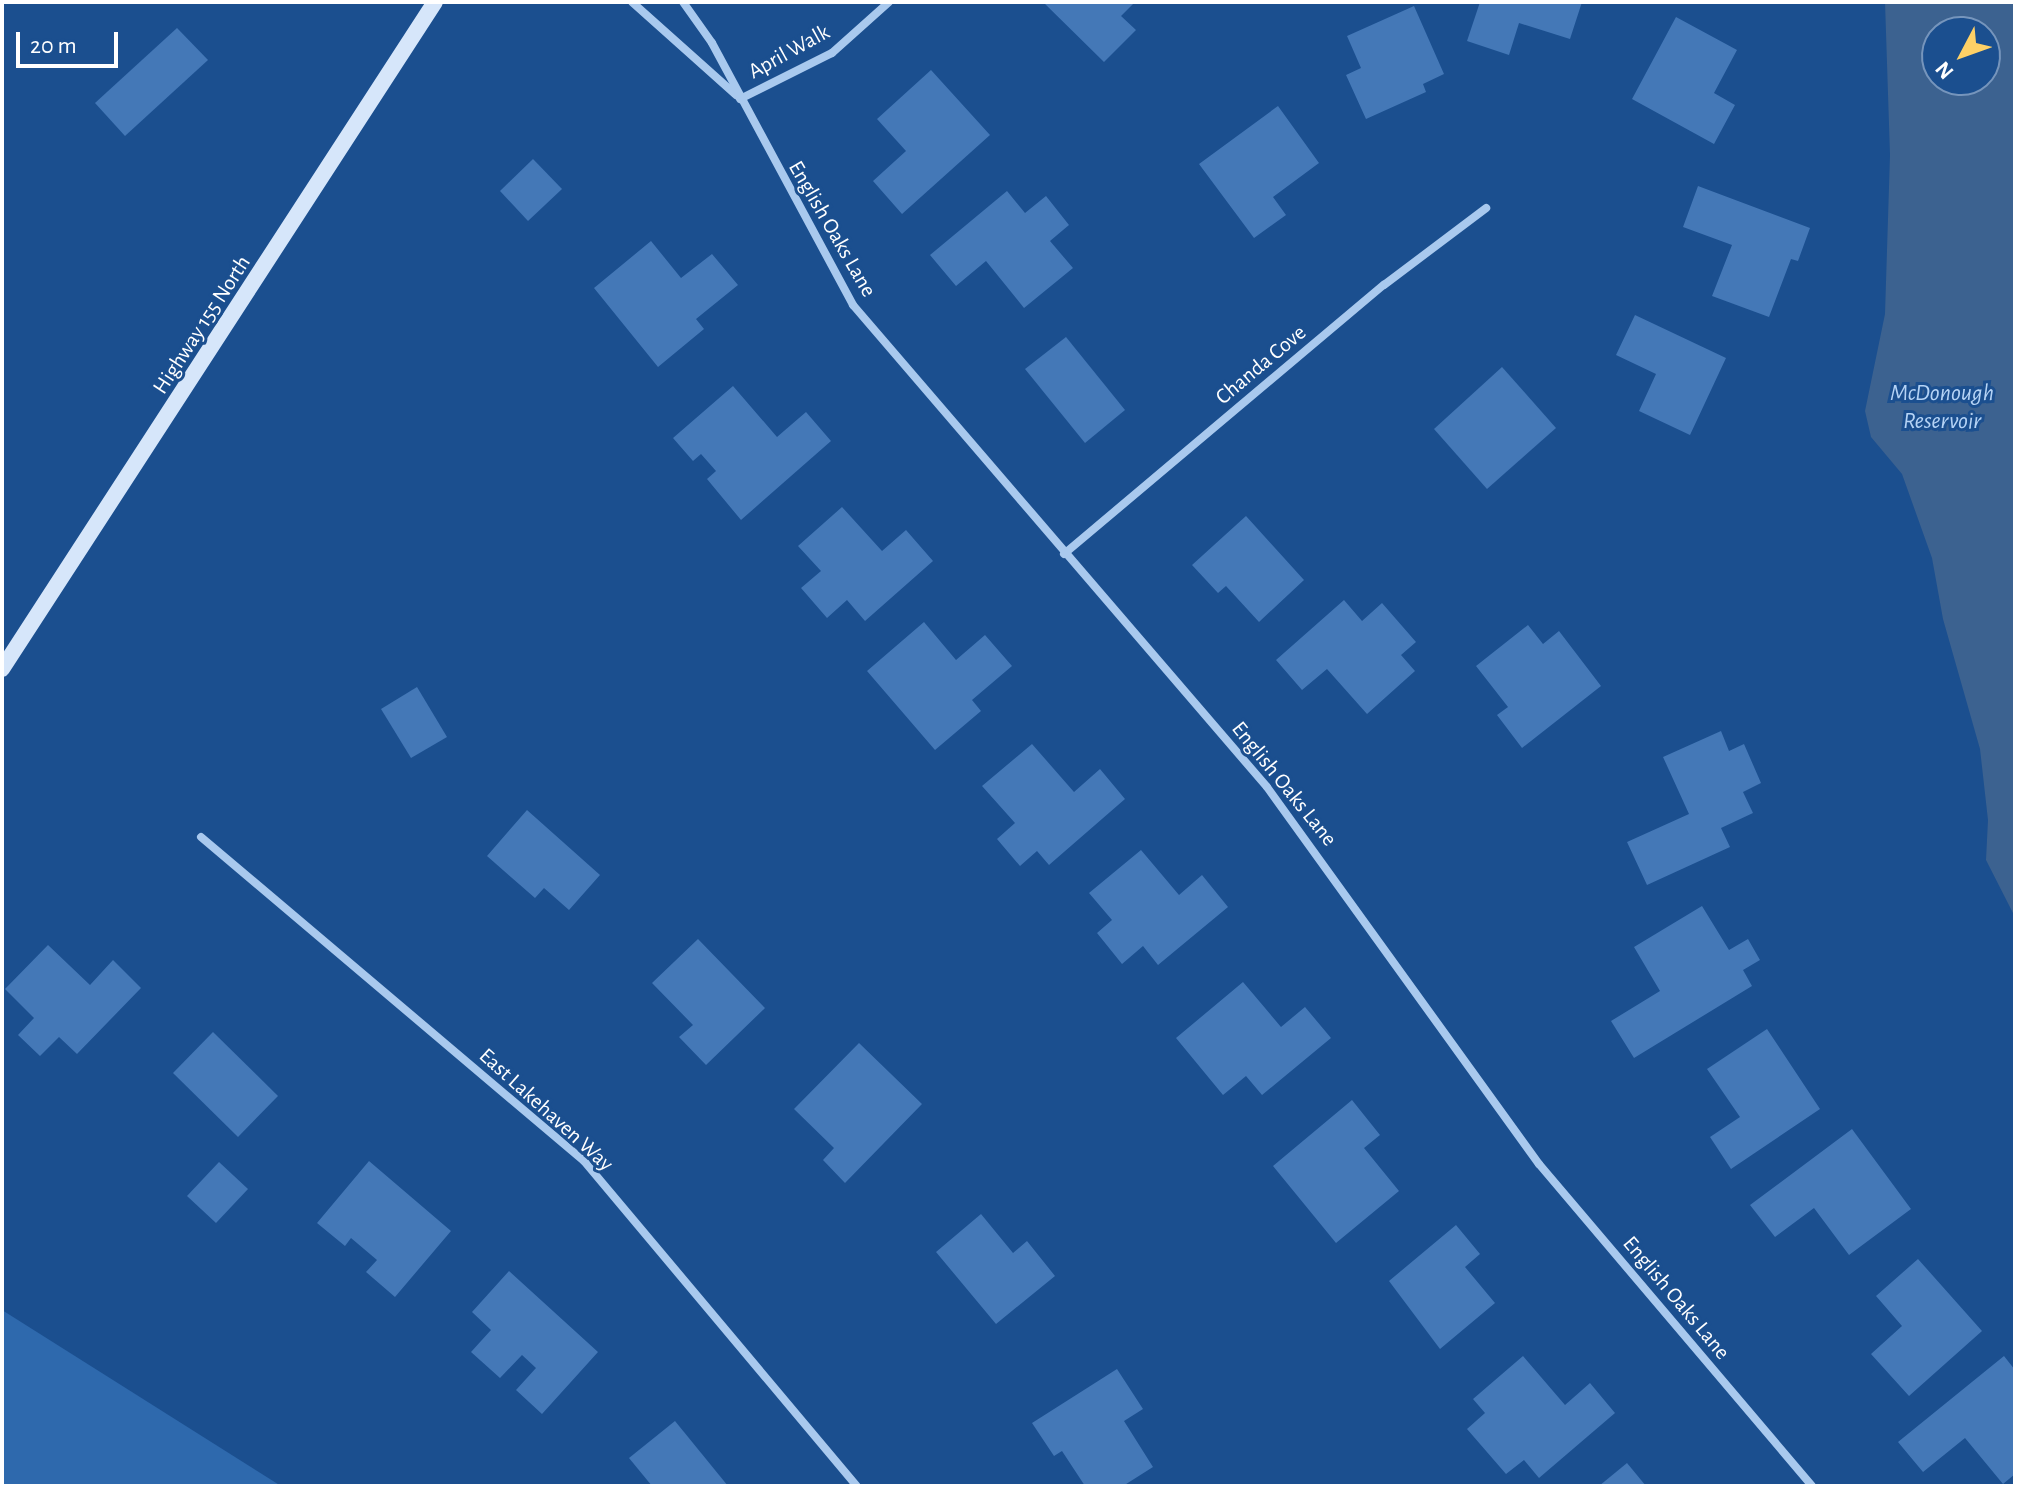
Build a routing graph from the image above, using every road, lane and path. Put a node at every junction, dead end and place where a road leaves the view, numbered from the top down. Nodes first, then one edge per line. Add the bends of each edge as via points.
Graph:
1 (435, 2) edge
2 (632, 2) edge
3 (683, 2) edge
4 (889, 2) edge
5 (740, 99) junction
6 (1486, 208) dead end
7 (1064, 554) junction
8 (2, 669) edge
9 (201, 837) dead end
10 (857, 1486) edge
11 (1812, 1486) edge

1 - 8 main road, Highway 155 North
2 - 5 street, English Oaks Lane
3 - 5 street, English Oaks Lane
4 - 5 street, April Walk via 832,53
5 - 7 street, English Oaks Lane via 845,294
6 - 7 street, Chanda Cove via 1384,285
7 - 11 street, English Oaks Lane via 1300,827 1539,1164
9 - 10 street, East Lakehaven Way via 584,1161

